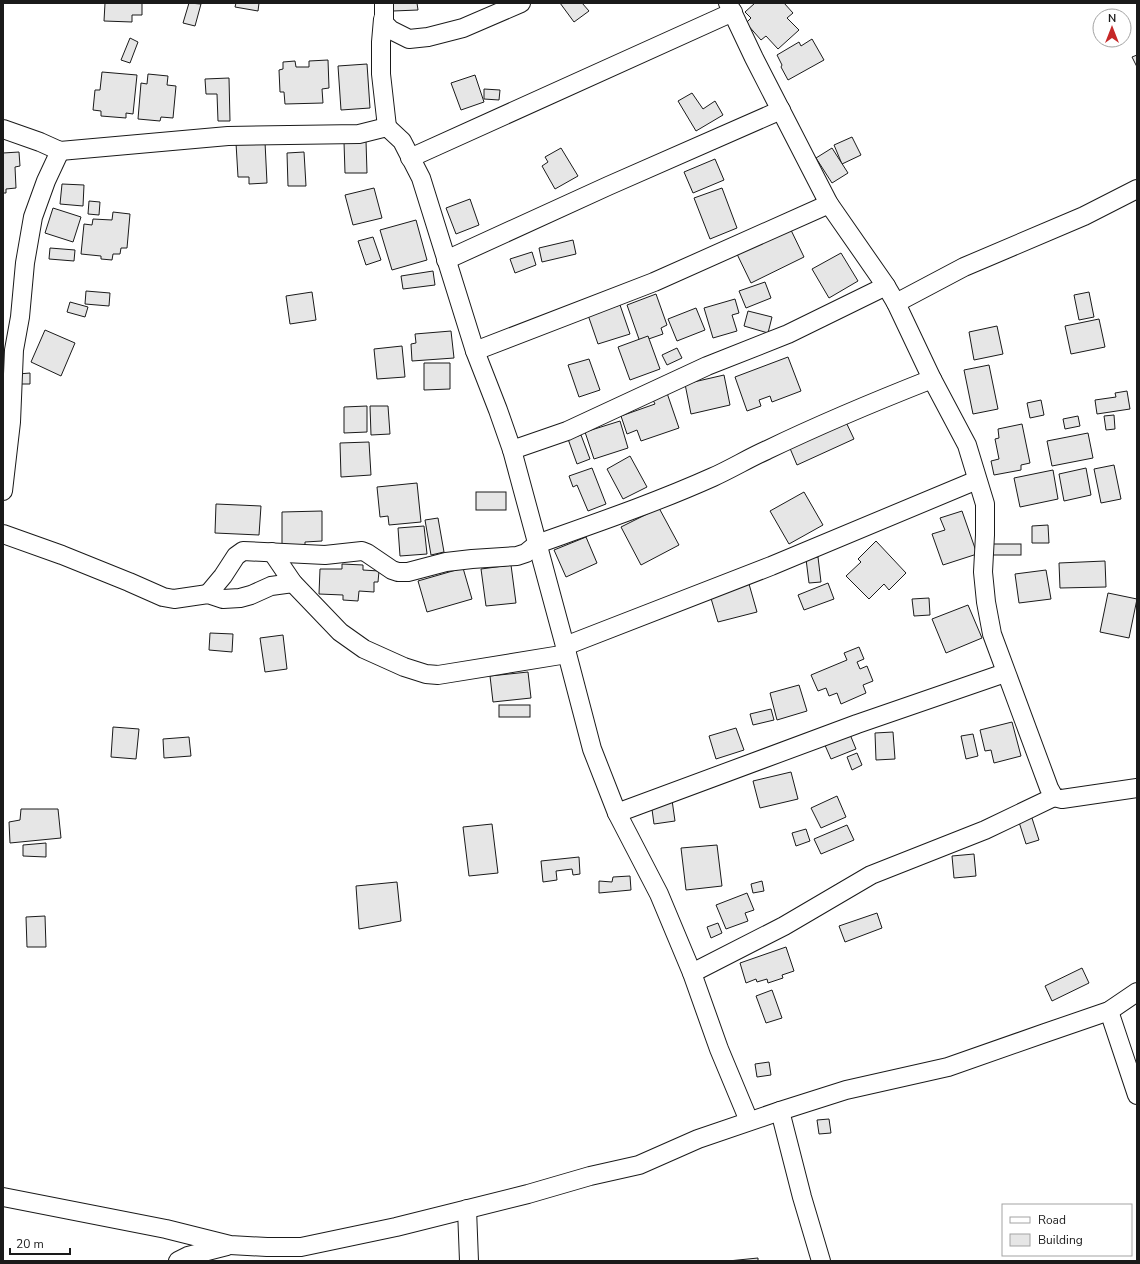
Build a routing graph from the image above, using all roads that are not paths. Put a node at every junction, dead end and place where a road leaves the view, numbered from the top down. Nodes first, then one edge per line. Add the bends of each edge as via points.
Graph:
1 (521, 3) edge
2 (730, 8) edge
3 (384, 11) edge
4 (781, 110) junction
5 (387, 127) junction
6 (3, 129) edge
7 (60, 151) junction
8 (410, 158) junction
9 (1137, 188) edge
10 (828, 204) junction
11 (446, 260) junction
12 (886, 286) junction
13 (896, 303) junction
14 (475, 351) junction
15 (932, 379) junction
16 (512, 450) junction
17 (977, 480) junction
18 (3, 491) edge
19 (3, 534) edge
20 (537, 544) junction
21 (272, 552) junction
22 (293, 583) junction
23 (208, 594) junction
24 (566, 650) junction
25 (1005, 673) junction
26 (1137, 788) edge
27 (1054, 797) junction
28 (617, 813) junction
29 (692, 973) junction
30 (1137, 992) edge
31 (1109, 1011) junction
32 (1137, 1095) edge
33 (780, 1111) junction
34 (749, 1121) junction
35 (3, 1197) edge
36 (466, 1209) junction
37 (230, 1245) junction
38 (819, 1260) edge
39 (178, 1261) edge
40 (469, 1261) edge

1 - 3 street via 463,28 409,39 391,30 384,23
2 - 4 street
2 - 8 street
3 - 5 street via 381,74
4 - 10 street
4 - 11 street
5 - 7 street via 359,134 228,136
5 - 8 street via 402,141
6 - 7 street
7 - 18 street via 33,217 25,263 14,350 11,422
8 - 11 street via 421,178
9 - 13 street via 1084,216 964,268
10 - 12 street
10 - 14 street via 654,282
11 - 14 street
12 - 13 street
12 - 16 street via 788,334 707,366 568,431
13 - 15 street
14 - 16 street
15 - 17 street via 967,445
15 - 20 street via 820,425 674,493
16 - 20 street
17 - 24 street
17 - 25 street via 985,504 983,572 986,602 992,634
19 - 23 street via 62,555 163,597 174,599
20 - 21 street via 526,554 517,556 459,560 408,572 392,570 362,551 325,555
20 - 24 street
21 - 22 street
21 - 23 street via 239,553
22 - 23 street via 271,586 240,598 222,599
22 - 24 street via 340,632 364,649 426,674 438,675
24 - 28 street via 592,749
25 - 27 street
25 - 28 street via 857,724
26 - 27 street via 1068,799
27 - 29 street via 985,830 871,875 784,926
28 - 29 street via 659,894
29 - 34 street via 718,1049
30 - 31 street
31 - 32 street
31 - 33 street via 948,1067 846,1090
33 - 34 street
33 - 38 street
34 - 36 street via 698,1139 639,1165
35 - 37 street via 166,1228
36 - 37 street via 301,1247
36 - 40 street
37 - 39 street

